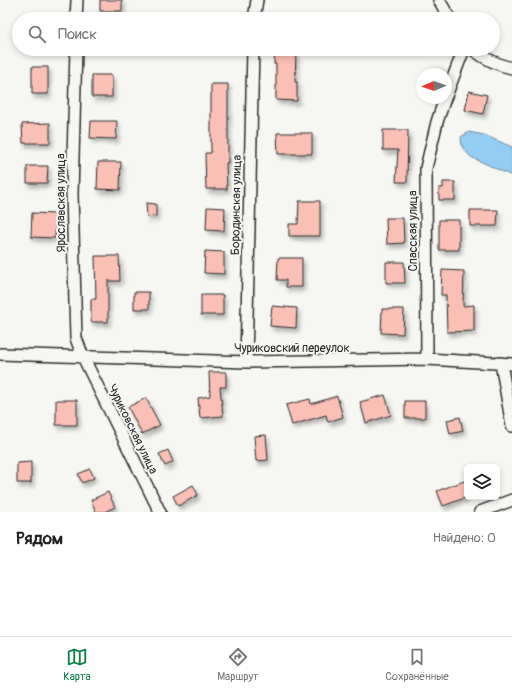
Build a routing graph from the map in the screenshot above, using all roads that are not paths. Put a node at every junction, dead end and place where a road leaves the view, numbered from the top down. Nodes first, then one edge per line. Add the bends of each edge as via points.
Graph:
1 (77, 0) edge
2 (257, 0) edge
3 (439, 0) edge
4 (76, 12) edge
5 (255, 12) edge
6 (446, 12) edge
7 (76, 56) edge
8 (253, 56) edge
9 (461, 56) edge
10 (482, 56) edge
11 (512, 68) edge
12 (452, 81) edge
13 (444, 104) edge
14 (0, 354) edge
15 (83, 357) junction
16 (427, 360) junction
17 (246, 362) junction
18 (506, 364) edge
19 (512, 426) edge
20 (512, 500) edge
21 (160, 512) edge
22 (480, 512) edge

1 - 4 street
2 - 5 street
3 - 6 street
7 - 15 street, Ярославская улица via 72,194 76,338
8 - 17 street, Бородинская улица
9 - 12 street, Спасская улица
10 - 11 street
13 - 16 street, Спасская улица via 426,168
14 - 15 street, Чуриковский переулок
15 - 17 street, Чуриковский переулок
15 - 21 street, Чуриковская улица
16 - 17 street, Чуриковский переулок
16 - 18 street, Чуриковский переулок
18 - 19 street
20 - 22 street

